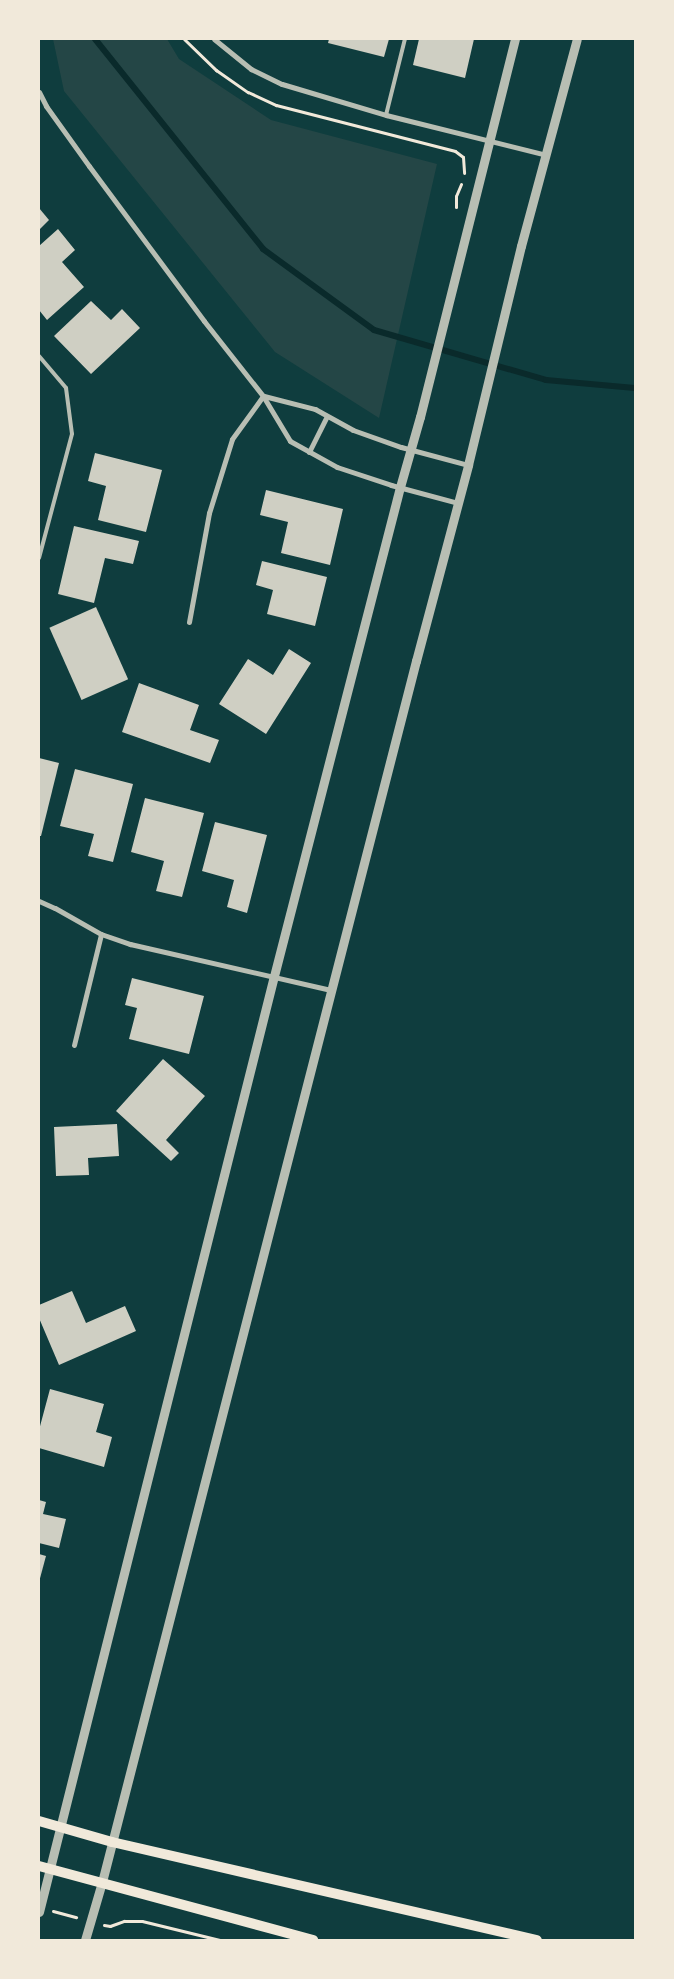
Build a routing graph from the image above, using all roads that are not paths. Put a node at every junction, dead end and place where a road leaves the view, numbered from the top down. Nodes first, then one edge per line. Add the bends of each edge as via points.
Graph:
1 (214, 39) edge
2 (405, 39) edge
3 (515, 39) edge
4 (577, 39) edge
5 (39, 92) edge
6 (386, 115) junction
7 (491, 141) junction
8 (546, 155) junction
9 (39, 356) edge
10 (263, 396) junction
11 (327, 416) junction
12 (410, 449) junction
13 (309, 452) junction
14 (468, 465) junction
15 (400, 487) junction
16 (458, 503) junction
17 (39, 558) edge
18 (189, 622) dead end
19 (39, 901) edge
20 (101, 934) junction
21 (274, 976) junction
22 (331, 990) junction
23 (74, 1045) dead end
24 (39, 1821) edge
25 (59, 1827) junction
26 (112, 1842) junction
27 (44, 1867) edge
28 (102, 1882) junction
29 (39, 1910) edge
30 (85, 1940) edge
31 (313, 1940) edge
32 (537, 1940) edge

1 - 6 street via 251,69 282,84
2 - 6 lane
3 - 7 street
4 - 8 street
5 - 10 street via 88,166
6 - 7 street
7 - 8 street
7 - 12 street
8 - 14 street via 508,295
9 - 17 lane via 66,388 72,434
10 - 11 street via 315,409
10 - 13 street via 290,441
10 - 18 street via 229,448 209,513
11 - 12 street via 353,430
11 - 13 street
12 - 14 street
12 - 15 street
13 - 15 street via 337,467
14 - 16 street
15 - 16 street
15 - 21 street
16 - 22 street
19 - 20 street
20 - 21 street via 130,944
20 - 23 street
21 - 22 street
21 - 25 street
22 - 26 street
24 - 25 main road
25 - 26 main road
25 - 27 street
26 - 28 street
26 - 32 main road
27 - 28 main road
27 - 29 street
28 - 30 street
28 - 31 main road

